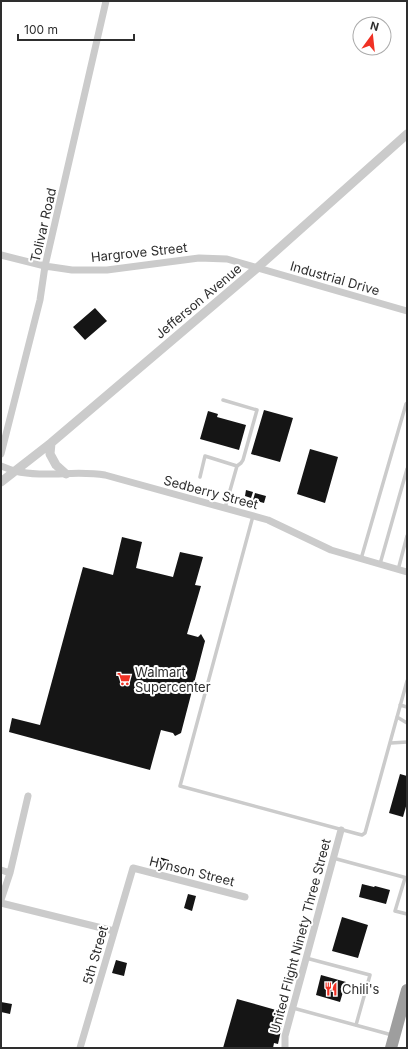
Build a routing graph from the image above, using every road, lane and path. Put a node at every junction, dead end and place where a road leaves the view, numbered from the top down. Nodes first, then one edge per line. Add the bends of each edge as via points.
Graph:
1 (106, 1) edge
2 (407, 134) edge
3 (1, 255) edge
4 (45, 266) junction
5 (257, 268) junction
6 (407, 311) edge
7 (223, 400) dead end
8 (406, 404) edge
9 (51, 443) junction
10 (1, 454) edge
11 (1, 466) edge
12 (237, 466) junction
13 (407, 469) edge
14 (15, 471) junction
15 (66, 474) junction
16 (200, 477) dead end
17 (1, 482) edge
18 (225, 508) junction
19 (253, 516) junction
20 (407, 539) edge
21 (361, 559) junction
22 (380, 564) junction
23 (398, 570) junction
24 (407, 572) edge
25 (407, 681) edge
26 (400, 705) junction
27 (407, 707) edge
28 (397, 718) junction
29 (407, 723) edge
30 (407, 742) edge
31 (391, 743) junction
32 (28, 796) dead end
33 (341, 830) junction
34 (333, 858) junction
35 (132, 868) joint
36 (1, 870) edge
37 (10, 873) junction
38 (406, 878) edge
39 (245, 897) dead end
40 (1, 901) edge
41 (407, 914) edge
42 (114, 931) junction
43 (306, 958) junction
44 (407, 990) edge
45 (293, 1008) junction
46 (356, 1025) junction
47 (394, 1036) junction
48 (80, 1048) edge
49 (286, 1048) edge
50 (391, 1048) edge

1 - 4 street, Tolivar Road
2 - 5 street, Jefferson Avenue
3 - 4 street, Hargrove Street
4 - 5 street, Hargrove Street via 72,270 107,270 199,258 227,259
4 - 10 street, Tolivar Road via 40,300
5 - 6 street, Industrial Drive
5 - 9 street, Jefferson Avenue
7 - 12 lane via 257,410 243,460
8 - 21 lane
9 - 14 street, Jefferson Avenue
9 - 15 street via 50,454 56,465
11 - 14 street, Sedberry Street
12 - 16 lane via 206,456
12 - 18 lane
13 - 22 lane
14 - 15 street, Sedberry Street via 44,475
14 - 17 street, Jefferson Avenue
15 - 18 street, Sedberry Street via 106,476
18 - 19 street, Sedberry Street
19 - 21 street, Sedberry Street via 276,523 326,548
19 - 33 lane via 180,786
20 - 23 lane
21 - 22 street, Sedberry Street
22 - 23 street, Sedberry Street
23 - 24 street, Sedberry Street
25 - 26 lane
26 - 27 lane
26 - 28 lane
28 - 29 lane
28 - 31 lane
30 - 31 lane
31 - 33 lane via 365,833 362,835
32 - 37 street
33 - 34 street, United Flight Ninety Three Street
34 - 38 lane
34 - 43 street, United Flight Ninety Three Street
35 - 39 street, Hynson Street
35 - 42 street, 5th Street
36 - 37 street
37 - 40 street
38 - 41 lane via 395,911
40 - 42 street
42 - 48 street, 5th Street
43 - 45 street, United Flight Ninety Three Street
43 - 46 lane via 370,976
44 - 47 highway
45 - 46 lane
45 - 49 street, United Flight Ninety Three Street via 286,1036
46 - 47 lane
47 - 50 highway

